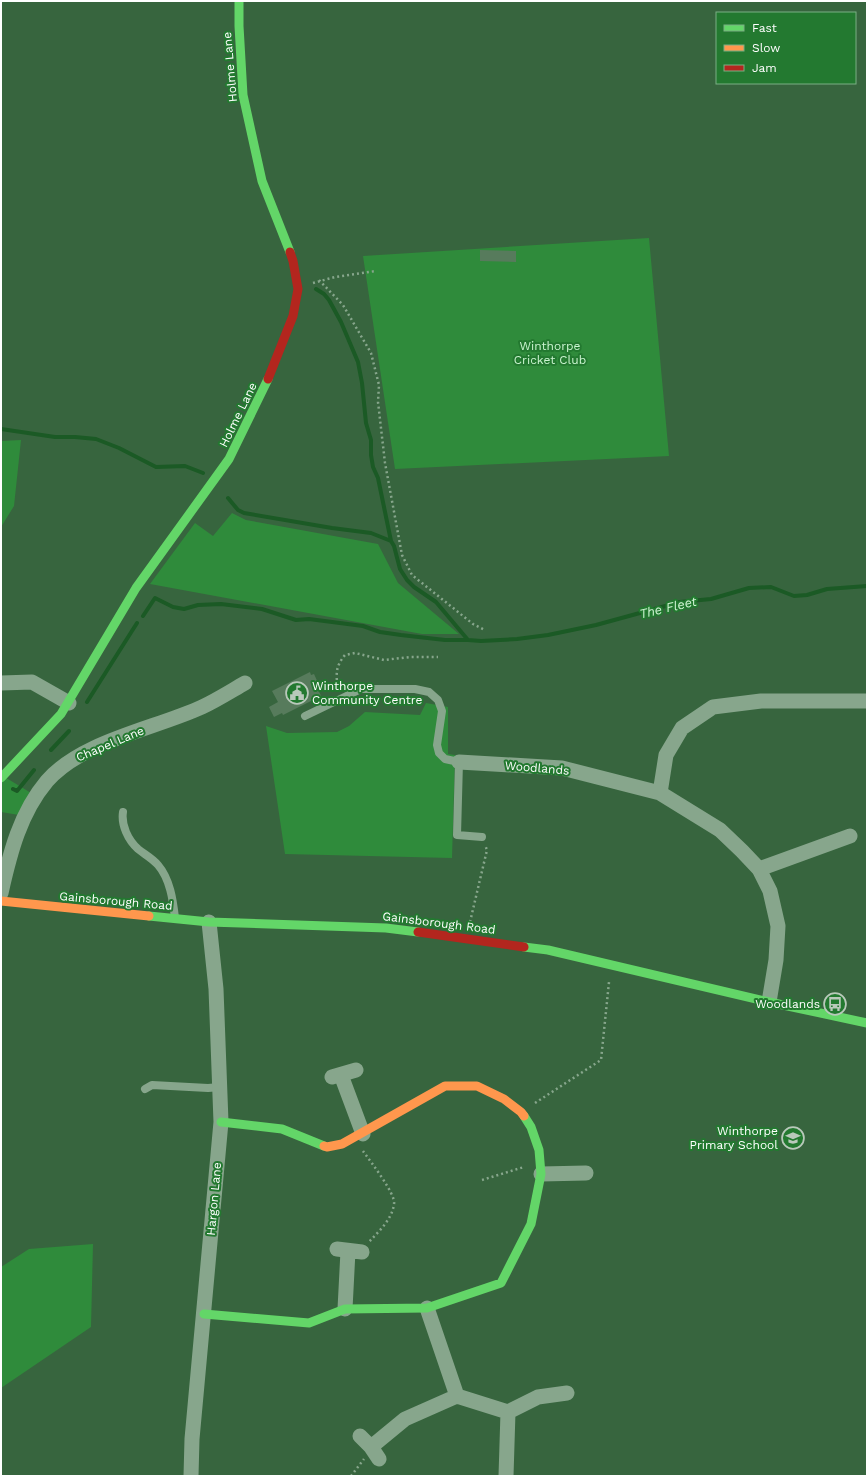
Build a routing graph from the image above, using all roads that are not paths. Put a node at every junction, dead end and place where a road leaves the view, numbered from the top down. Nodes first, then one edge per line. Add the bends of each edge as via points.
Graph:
1 (240, 1) edge
2 (1, 683) edge
3 (245, 683) dead end
4 (867, 701) edge
5 (69, 703) junction
6 (305, 716) dead end
7 (459, 762) junction
8 (1, 778) edge
9 (660, 793) junction
10 (123, 812) dead end
11 (850, 836) dead end
12 (482, 837) road end
13 (759, 869) junction
14 (1, 893) edge
15 (1, 901) edge
16 (175, 919) junction
17 (209, 922) junction
18 (769, 1002) junction
19 (867, 1023) edge
20 (356, 1070) dead end
21 (220, 1087) junction
22 (145, 1089) dead end
23 (221, 1122) junction
24 (358, 1136) junction
25 (540, 1168) junction
26 (586, 1173) dead end
27 (349, 1251) road end
28 (427, 1308) junction
29 (345, 1309) junction
30 (204, 1314) junction
31 (567, 1393) dead end
32 (458, 1396) junction
33 (508, 1412) junction
34 (370, 1447) road end
35 (191, 1476) edge
36 (506, 1476) edge

1 - 5 street, Holme Lane via 238,26 243,95 262,181 293,261 298,289 293,316 264,390 229,459 136,588
2 - 5 street via 32,682
3 - 14 street, Chapel Lane via 202,707 97,747 58,770 46,782 25,816 15,838
4 - 9 street via 761,701 713,708 682,728 666,755
5 - 8 street, Holme Lane via 62,714
6 - 7 lane via 361,689 415,689 428,692 438,700 442,711 437,745 439,753 446,759
7 - 9 street, Woodlands via 562,768
7 - 12 lane via 457,835
9 - 13 street, Woodlands via 720,830
10 - 16 lane via 123,825 129,837 164,874
11 - 13 street
13 - 18 street, Woodlands via 770,890 778,926 776,960
15 - 16 street, Gainsborough Road
16 - 17 street, Gainsborough Road
17 - 18 street, Gainsborough Road via 386,928 466,938 548,950
17 - 21 street, Hargon Lane via 216,989
18 - 19 street, Gainsborough Road
20 - 24 street via 336,1076
21 - 22 lane via 152,1085
21 - 23 street, Hargon Lane
23 - 24 street via 282,1129 327,1147 342,1144
23 - 30 street, Hargon Lane
24 - 25 street via 445,1086 477,1086 504,1099 521,1112 531,1127 539,1150
25 - 26 street
25 - 28 street via 531,1224 501,1283
27 - 29 street
28 - 29 street
28 - 32 street
29 - 30 street via 309,1323
30 - 35 street, Hargon Lane
31 - 33 street via 538,1397
32 - 33 street
32 - 34 street via 405,1419
33 - 36 street

